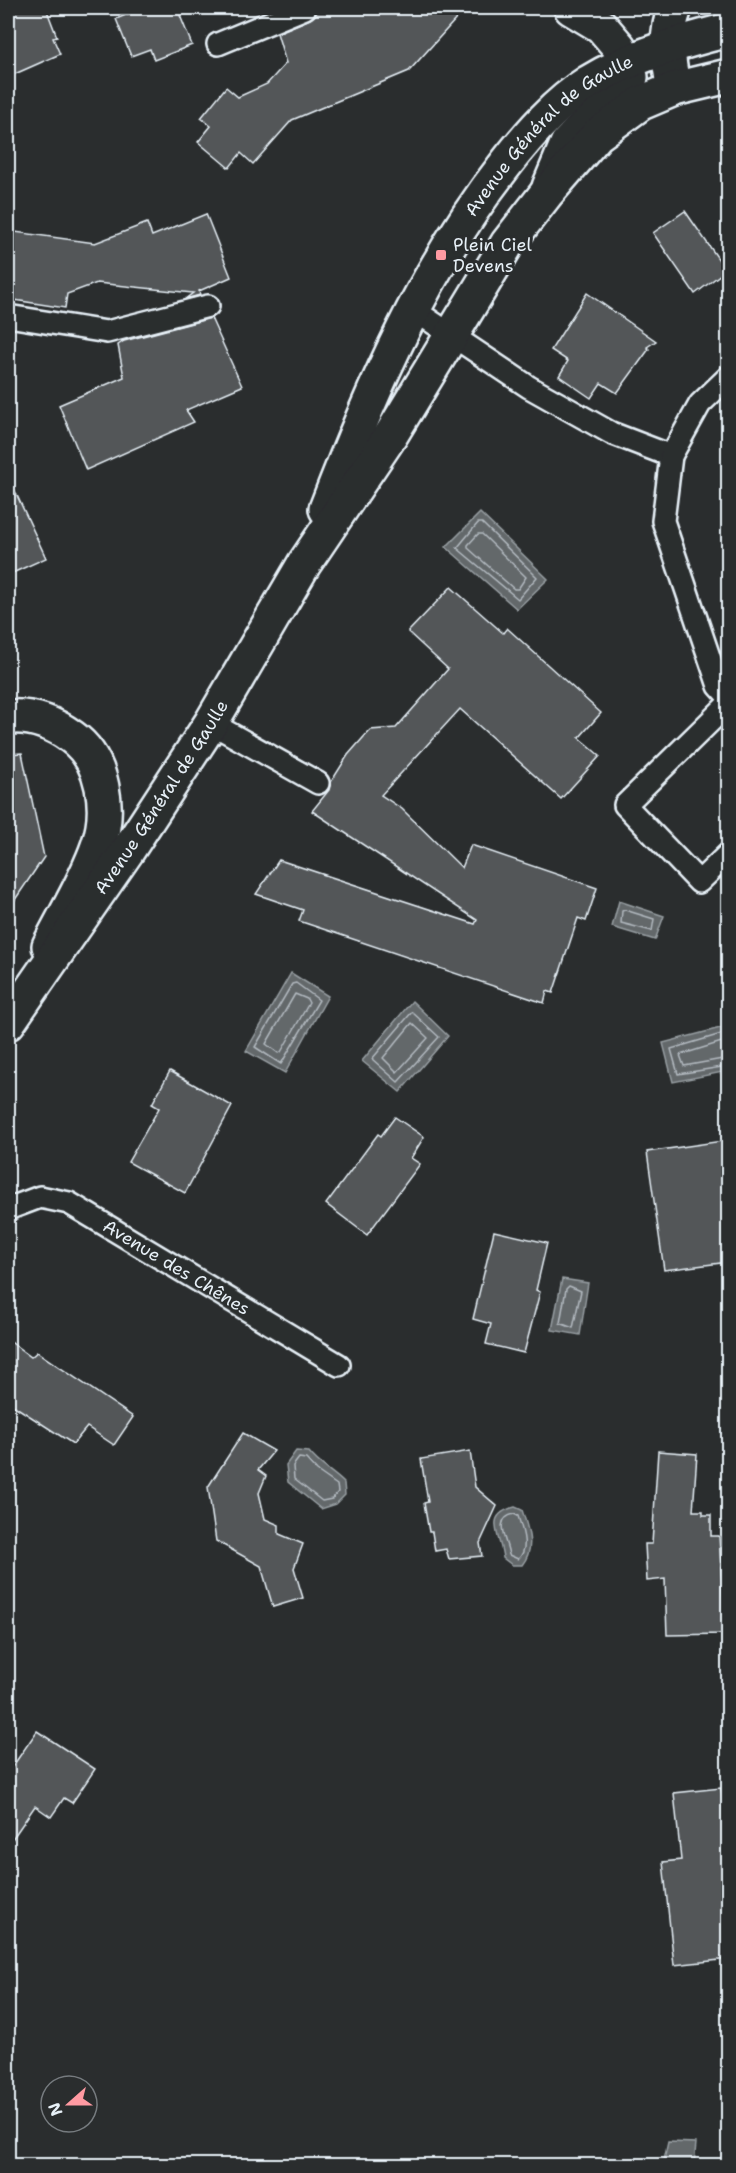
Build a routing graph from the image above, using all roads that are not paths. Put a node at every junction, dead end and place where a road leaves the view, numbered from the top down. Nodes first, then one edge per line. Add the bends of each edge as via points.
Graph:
1 (305, 8) edge
2 (571, 8) edge
3 (675, 8) edge
4 (729, 30) edge
5 (218, 44) dead end
6 (667, 45) junction
7 (625, 64) junction
8 (723, 72) edge
9 (674, 89) junction
10 (546, 194) junction
11 (208, 306) dead end
12 (414, 310) junction
13 (8, 316) edge
14 (453, 337) junction
15 (729, 377) edge
16 (671, 456) junction
17 (304, 564) junction
18 (729, 696) edge
19 (729, 704) edge
20 (8, 717) edge
21 (211, 723) junction
22 (318, 783) dead end
23 (729, 854) edge
24 (15, 1011) edge
25 (8, 1209) edge
26 (339, 1365) dead end

1 - 5 lane
2 - 7 main road via 601,26 619,47
3 - 6 main road via 667,27
4 - 6 main road, Avenue Général de Gaulle
6 - 7 main road, Avenue Général de Gaulle
6 - 9 main road
7 - 10 main road via 631,76 628,87 567,144
7 - 12 main road, Avenue Général de Gaulle via 588,83 550,113 516,150 441,255
8 - 9 main road, Avenue Général de Gaulle
9 - 10 main road, Avenue Général de Gaulle via 641,103 597,135
10 - 14 main road, Avenue Général de Gaulle via 507,244
11 - 13 lane via 107,332
12 - 14 lane
12 - 17 main road, Avenue Général de Gaulle via 361,418
14 - 16 lane via 529,387 611,433
14 - 17 main road, Avenue Général de Gaulle
15 - 16 lane via 700,404
16 - 18 lane via 663,521 719,686
17 - 21 main road, Avenue Général de Gaulle
19 - 23 lane via 625,805 699,882
20 - 24 main road via 22,715 44,720 80,743 101,780 105,805 99,845
21 - 22 lane
21 - 24 main road, Avenue Général de Gaulle
25 - 26 lane, Avenue des Chênes via 40,1197 69,1203

